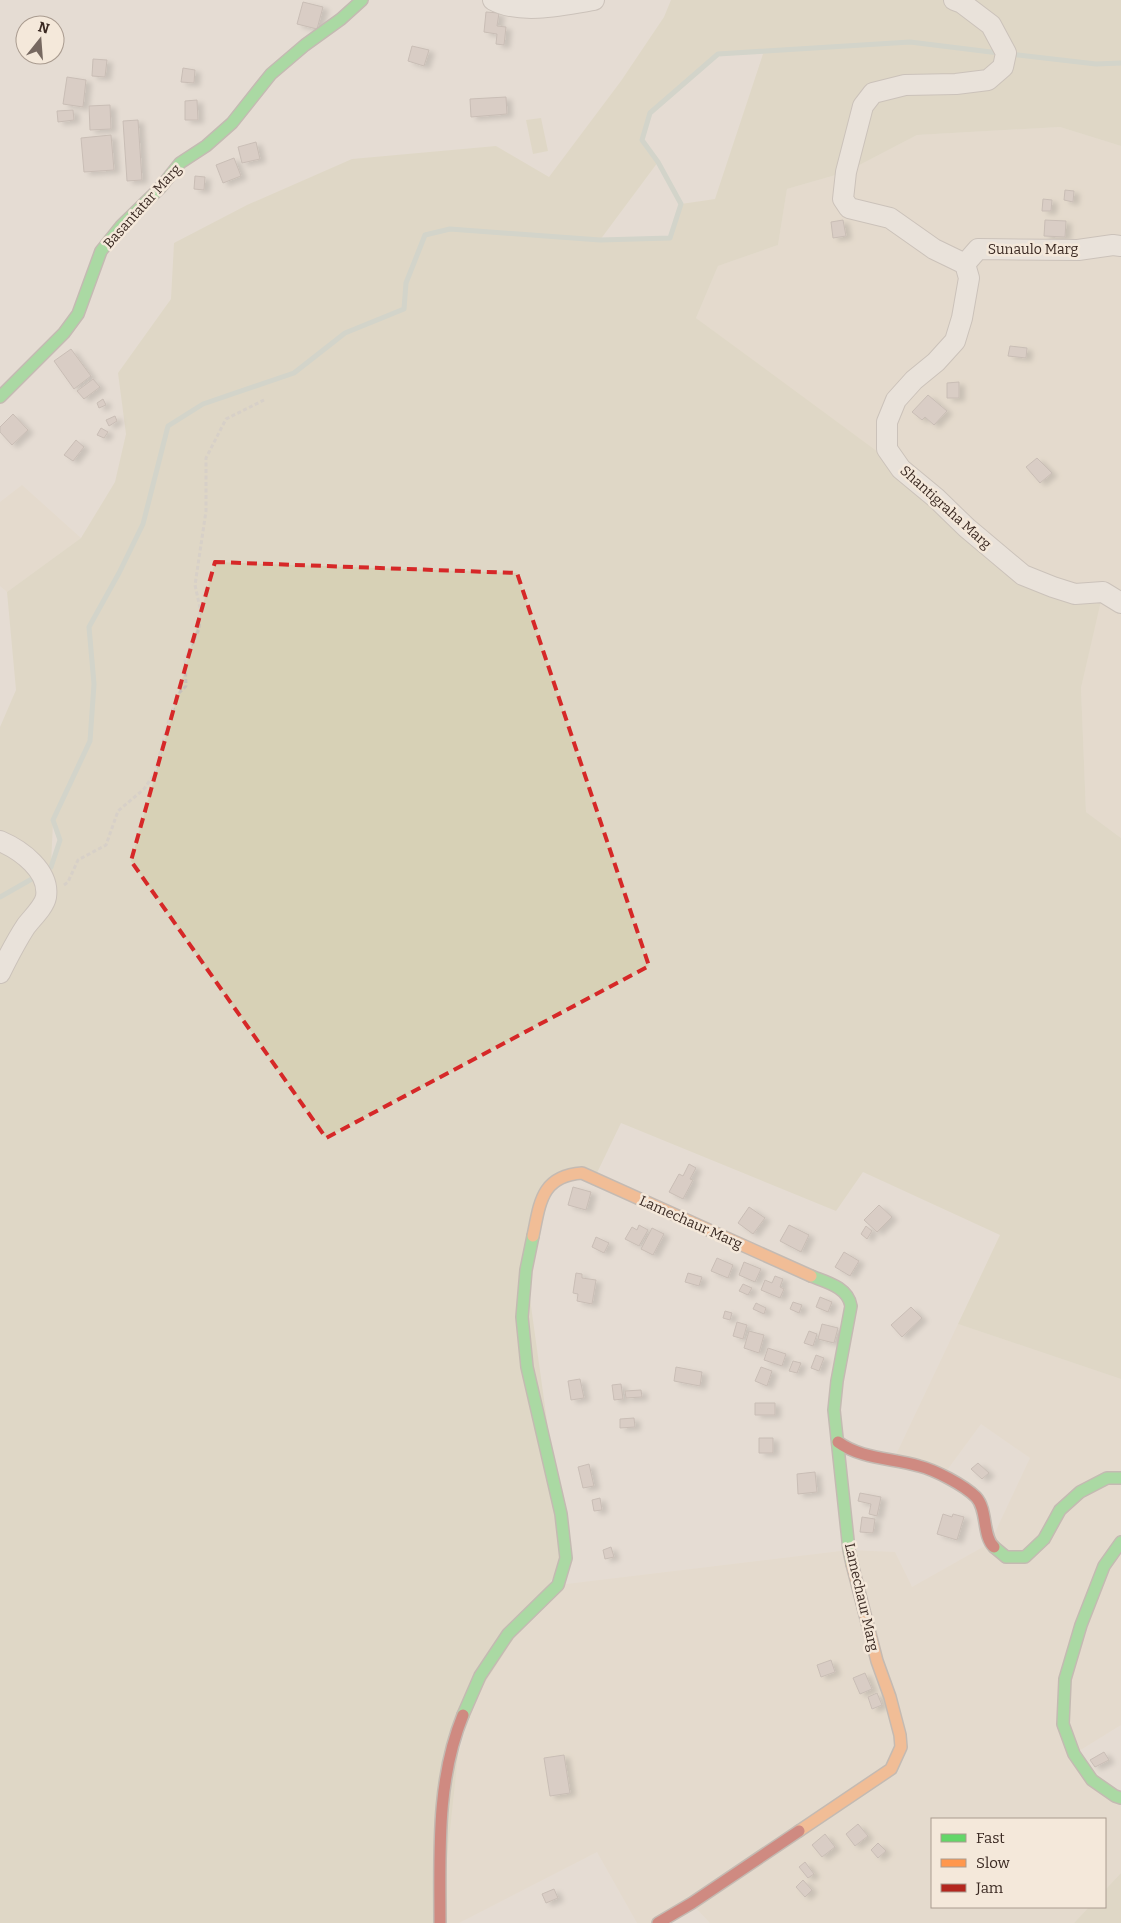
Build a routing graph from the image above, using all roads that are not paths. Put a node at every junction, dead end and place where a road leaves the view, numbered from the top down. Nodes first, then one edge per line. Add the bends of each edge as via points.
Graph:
1 (362, 0) edge
2 (494, 0) edge
3 (594, 0) edge
4 (954, 0) edge
5 (1121, 246) edge
6 (965, 264) junction
7 (0, 397) edge
8 (1121, 603) edge
9 (0, 841) edge
10 (0, 973) edge
11 (838, 1442) junction
12 (1121, 1478) edge
13 (1121, 1542) edge
14 (1121, 1798) edge
15 (440, 1923) edge
16 (658, 1923) edge

1 - 7 street, Basantatar Marg via 271,74 232,124 180,163 122,226 101,251 78,314 64,333
2 - 3 street via 523,8
4 - 6 street via 991,25 1006,54 1002,67 988,80 905,85 873,93 863,106 846,172 843,199 849,208 890,218 934,248
5 - 6 street, Sunaulo Marg via 1078,250 978,249
6 - 8 street, Shantigraha Marg via 969,278 954,341 896,400 887,422 887,449 901,469 1023,574 1075,594 1103,592
9 - 10 street via 33,862 46,892
11 - 12 street via 855,1452 920,1466 956,1483 977,1498 990,1543 1006,1556 1025,1557 1044,1540 1060,1510 1080,1492 1107,1478
11 - 15 street, Lamechaur Marg via 834,1410 851,1306 841,1289 582,1173 555,1180 539,1206 526,1270 522,1317 527,1368 562,1514 566,1558 558,1585 508,1634 480,1676 462,1718 448,1770 440,1822
11 - 16 street, Lamechaur Marg via 849,1550 877,1661 900,1735 897,1759 891,1769
13 - 14 street via 1104,1566 1081,1625 1065,1679 1063,1724 1074,1754 1092,1780

